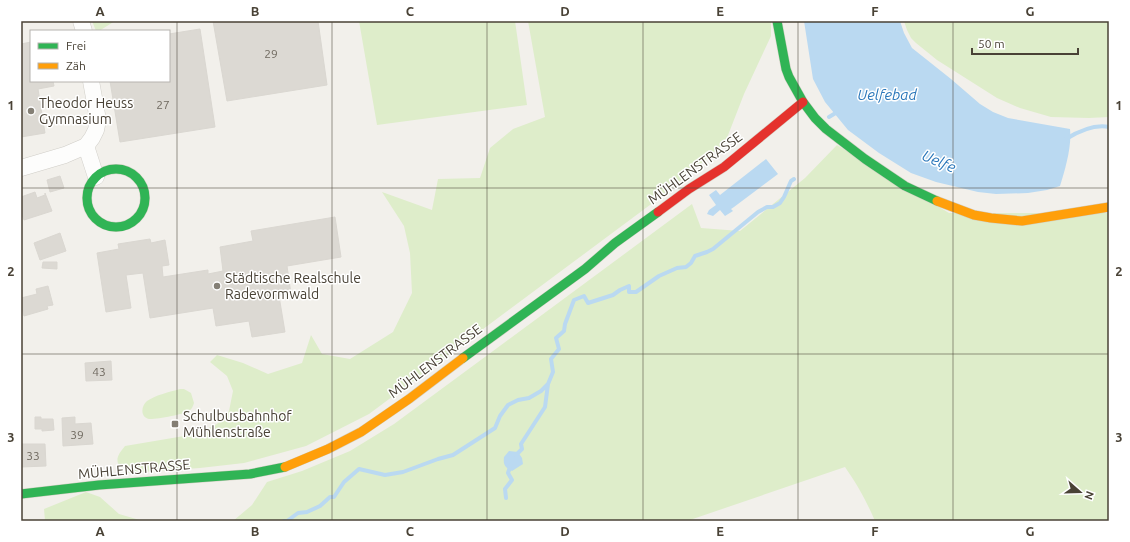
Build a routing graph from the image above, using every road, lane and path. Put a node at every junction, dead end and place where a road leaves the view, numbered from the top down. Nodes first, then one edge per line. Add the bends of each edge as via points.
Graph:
1 (777, 21) edge
2 (91, 82) edge
3 (803, 102) junction
4 (86, 146) junction
5 (21, 168) edge
6 (96, 177) junction
7 (1109, 207) edge
8 (21, 494) edge

1 - 3 street via 786,69
2 - 4 street via 98,120 96,130
3 - 7 street via 826,129 886,174 920,194 974,215 1022,221
3 - 8 street, MÜHLENSTRASSE via 724,167 689,189 409,399 361,432 328,449 289,466 250,474 100,485
4 - 5 street
4 - 6 street
6 - 6 street via 90,186 88,205 97,220 116,227 126,225 137,218 143,210 145,199 144,188 138,178 116,169 105,171

